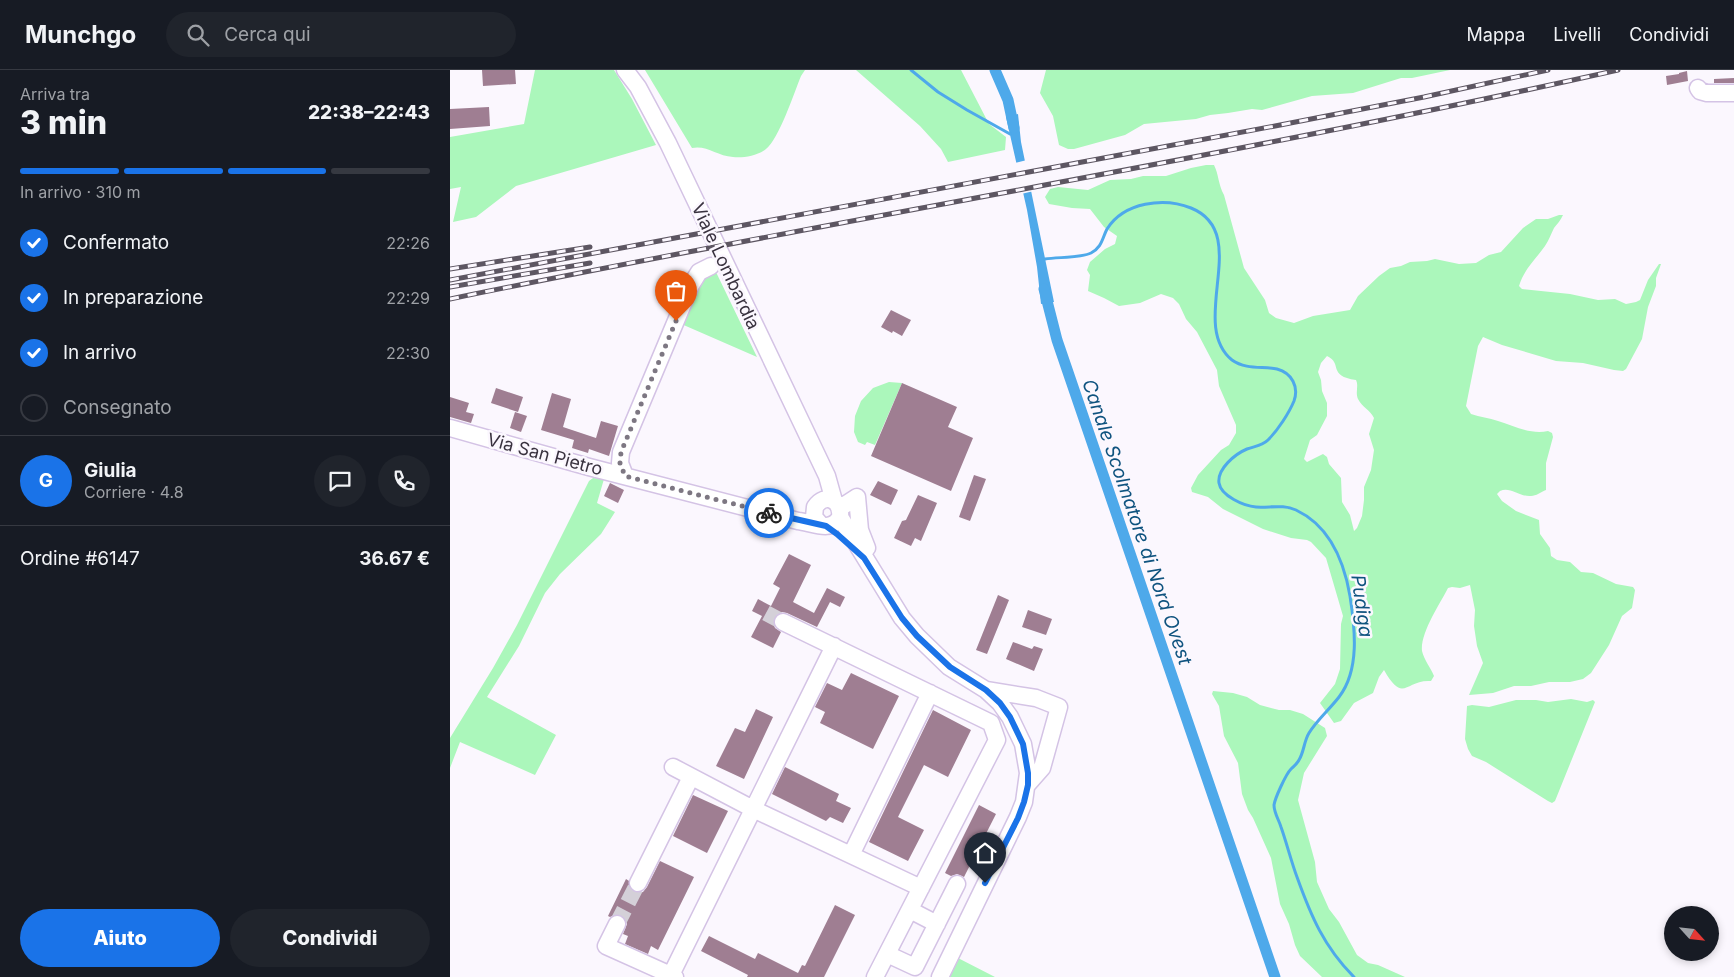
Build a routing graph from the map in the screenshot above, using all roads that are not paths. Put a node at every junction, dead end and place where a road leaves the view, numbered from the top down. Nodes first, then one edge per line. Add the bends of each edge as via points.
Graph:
1 (625, 70) edge
2 (1698, 88) dead end
3 (1734, 93) edge
4 (711, 266) dead end
5 (450, 428) edge
6 (625, 476) junction
7 (829, 507) junction
8 (786, 518) junction
9 (823, 526) junction
10 (866, 561) junction
11 (783, 622) tunnel mouth
12 (834, 646) junction
13 (986, 690) junction
14 (930, 693) junction
15 (674, 767) dead end
16 (691, 776) junction
17 (1028, 785) junction
18 (753, 809) junction
19 (851, 855) junction
20 (638, 882) tunnel mouth
21 (985, 883) junction
22 (957, 884) dead end
23 (921, 888) junction
24 (910, 910) junction
25 (617, 924) tunnel mouth
26 (937, 924) junction
27 (887, 954) junction
28 (672, 976) edge
29 (875, 977) edge
30 (929, 977) edge
31 (940, 977) edge

1 - 7 street, Viale Lombardia via 638,87 668,144 822,465 827,476
2 - 3 street via 1707,93
4 - 6 street via 699,272 691,285 621,452 620,463
5 - 6 street, Via San Pietro
6 - 8 street, Via San Pietro
7 - 8 street
7 - 9 street via 835,524
7 - 9 street via 814,517
7 - 10 street, Viale Lombardia
7 - 10 street via 857,497 860,530 867,548
8 - 9 street, Via San Pietro
9 - 10 street, Viale Lombardia via 837,534
10 - 13 street, Viale Lombardia via 917,636 950,667
11 - 12 street
12 - 14 street
12 - 18 street
13 - 17 street, Viale Lombardia via 1000,703 1017,730 1026,759
13 - 17 street via 1036,698 1059,706 1042,768
14 - 19 street
14 - 23 street via 991,722 997,740
15 - 16 street
16 - 18 street
16 - 20 street
17 - 21 street, Viale Lombardia via 1018,818
18 - 19 street
18 - 28 street
19 - 23 street
21 - 30 street, Viale Lombardia
21 - 31 street, Viale Lombardia
22 - 26 street
23 - 24 street
24 - 26 street
24 - 27 street
25 - 28 street via 606,946
26 - 27 street via 915,968
27 - 29 street

